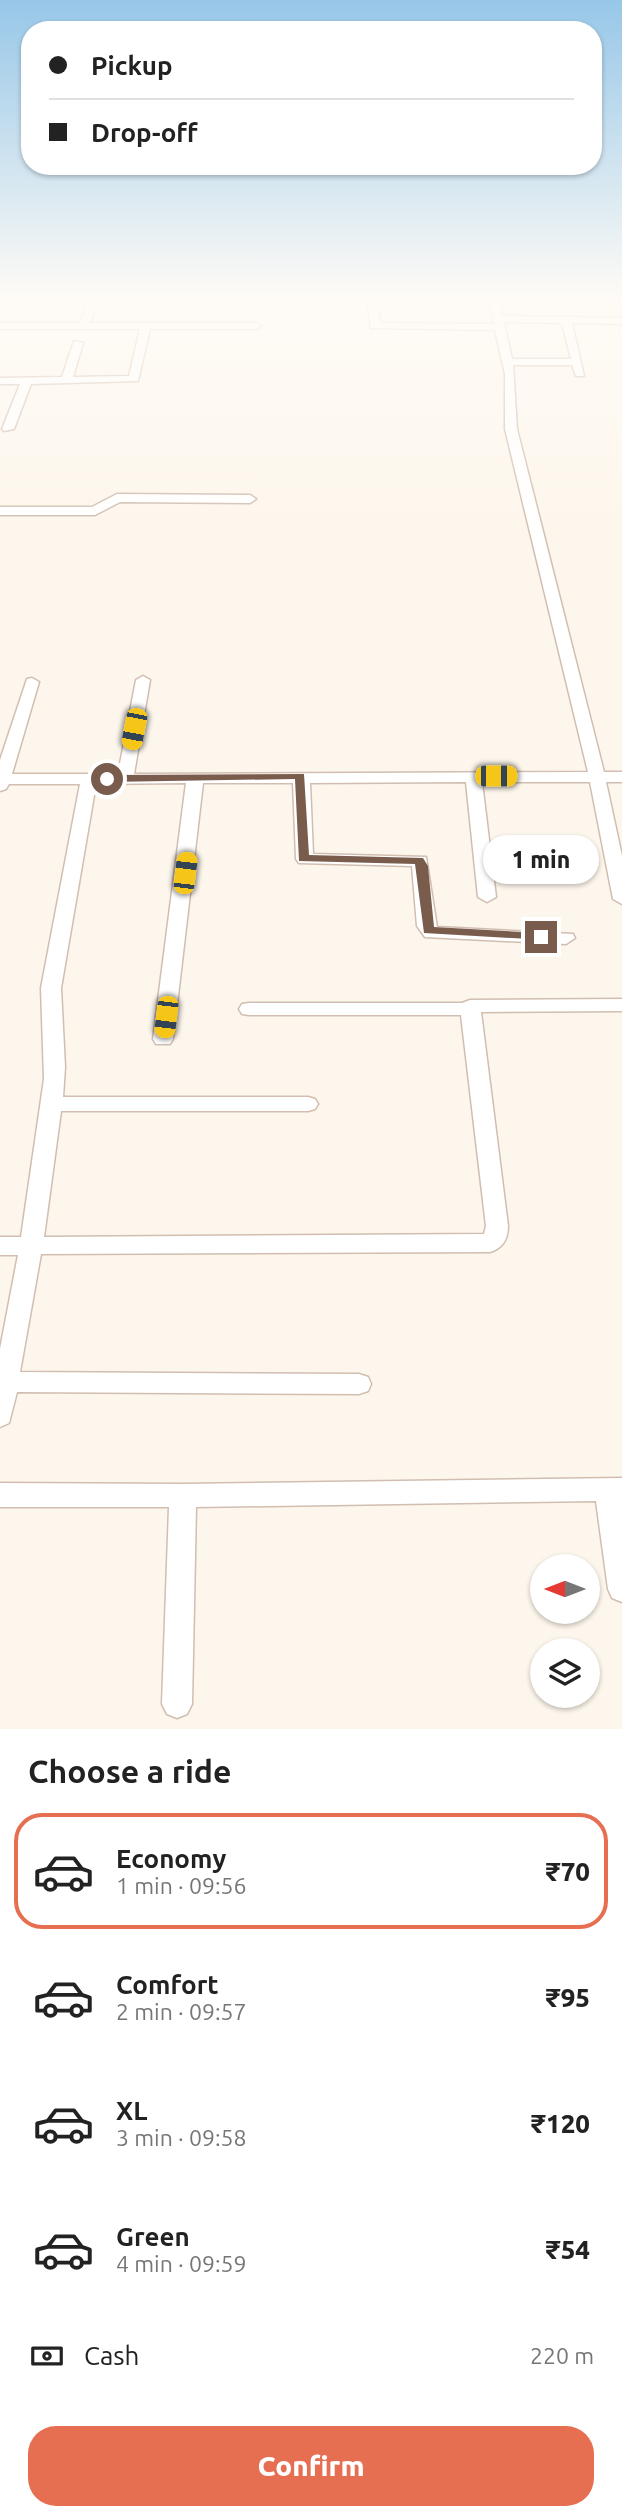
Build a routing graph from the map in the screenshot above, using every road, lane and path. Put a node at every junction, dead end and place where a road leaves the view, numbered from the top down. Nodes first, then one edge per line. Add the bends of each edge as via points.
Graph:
1 (67, 377) edge
2 (135, 377) edge
3 (508, 377) edge
4 (0, 381) edge
5 (27, 381) junction
6 (66, 381) junction
7 (8, 429) dead end
8 (250, 499) dead end
9 (0, 512) edge
10 (143, 680) dead end
11 (32, 682) dead end
12 (301, 776) junction
13 (472, 776) junction
14 (597, 776) junction
15 (622, 777) edge
16 (125, 778) junction
17 (195, 778) junction
18 (89, 779) junction
19 (1, 781) edge
20 (487, 897) dead end
21 (622, 899) edge
22 (566, 938) dead end
23 (622, 1005) edge
24 (249, 1009) dead end
25 (469, 1009) junction
26 (163, 1040) dead end
27 (52, 1104) junction
28 (308, 1104) dead end
29 (0, 1246) edge
30 (30, 1246) junction
31 (6, 1382) junction
32 (359, 1384) dead end
33 (0, 1416) edge
34 (615, 1490) edge
35 (0, 1495) edge
36 (183, 1496) junction
37 (622, 1589) edge
38 (177, 1704) dead end

1 - 6 street
2 - 6 street
3 - 14 street via 511,429
4 - 5 street
5 - 6 street
5 - 7 street
8 - 9 street via 117,498 100,510
10 - 16 street
11 - 19 street
12 - 13 street
12 - 17 street
12 - 22 street via 305,859 420,861 426,926 432,933
13 - 14 street
13 - 20 street
14 - 15 street
14 - 21 street
16 - 17 street
16 - 18 street
17 - 26 street
18 - 19 street
18 - 27 street via 51,988 55,1037
23 - 25 street via 477,1004
24 - 25 street
25 - 30 street via 497,1226 494,1241 477,1245
27 - 28 street
27 - 30 street
29 - 30 street
30 - 31 street
31 - 32 street
31 - 33 street
34 - 36 street
34 - 37 street
35 - 36 street
36 - 38 street

